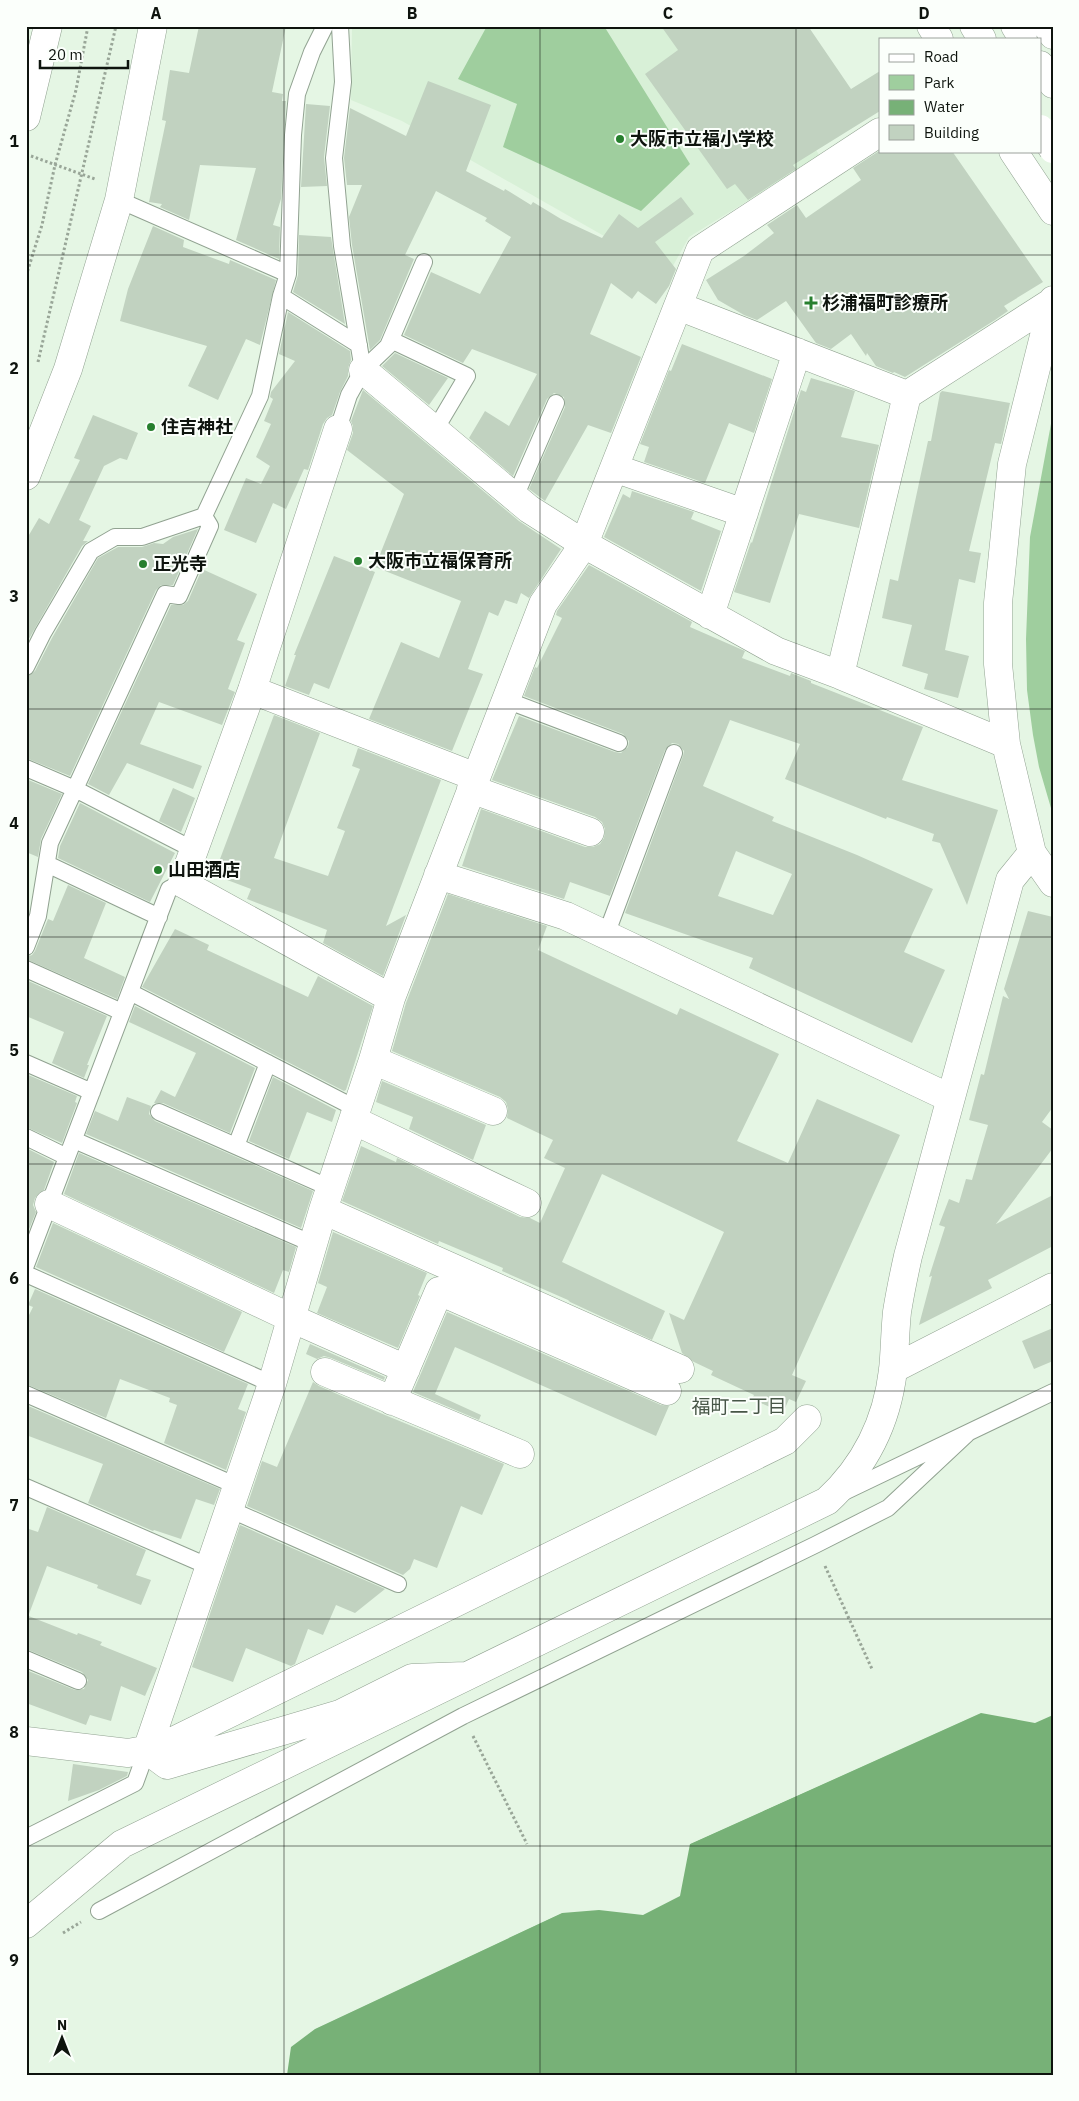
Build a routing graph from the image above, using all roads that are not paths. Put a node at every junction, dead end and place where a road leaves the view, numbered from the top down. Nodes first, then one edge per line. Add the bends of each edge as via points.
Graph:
1 (48, 26) edge
2 (153, 26) edge
3 (325, 26) edge
4 (340, 26) edge
5 (931, 26) edge
6 (974, 26) edge
7 (1015, 26) edge
8 (1047, 26) edge
9 (1053, 35) edge
10 (938, 38) edge
11 (981, 38) edge
12 (1022, 38) edge
13 (1042, 68) edge
14 (1053, 84) edge
15 (26, 117) edge
16 (1042, 132) edge
17 (879, 133) edge
18 (1053, 149) edge
19 (1014, 152) edge
20 (110, 190) junction
21 (1053, 211) edge
22 (424, 262) dead end
23 (288, 274) junction
24 (281, 296) junction
25 (1052, 301) edge
26 (678, 306) junction
27 (391, 340) junction
28 (797, 352) junction
29 (361, 357) junction
30 (907, 395) junction
31 (556, 404) dead end
32 (338, 429) joint
33 (435, 430) junction
34 (614, 468) junction
35 (26, 476) edge
36 (515, 497) junction
37 (744, 513) junction
38 (204, 516) junction
39 (584, 544) junction
40 (710, 615) junction
41 (26, 666) edge
42 (840, 676) junction
43 (252, 690) junction
44 (506, 700) junction
45 (620, 743) dead end
46 (1006, 744) junction
47 (674, 753) dead end
48 (26, 768) edge
49 (474, 783) junction
50 (75, 788) junction
51 (590, 832) dead end
52 (194, 850) junction
53 (1032, 853) junction
54 (46, 864) junction
55 (438, 875) junction
56 (182, 883) junction
57 (1053, 883) edge
58 (159, 916) junction
59 (606, 935) junction
60 (26, 946) edge
61 (26, 969) edge
62 (130, 992) junction
63 (391, 998) junction
64 (122, 1012) junction
65 (373, 1060) junction
66 (26, 1063) edge
67 (268, 1063) junction
68 (92, 1092) junction
69 (950, 1098) junction
70 (493, 1111) dead end
71 (159, 1112) dead end
72 (354, 1115) junction
73 (26, 1138) edge
74 (74, 1140) junction
75 (236, 1146) junction
76 (67, 1157) junction
77 (326, 1199) junction
78 (527, 1203) dead end
79 (49, 1204) junction
80 (31, 1240) edge
81 (313, 1244) junction
82 (26, 1264) edge
83 (26, 1274) edge
84 (1053, 1287) edge
85 (292, 1318) junction
86 (406, 1369) junction
87 (893, 1369) junction
88 (325, 1372) dead end
89 (272, 1384) junction
90 (1053, 1392) edge
91 (26, 1394) edge
92 (392, 1400) junction
93 (807, 1419) dead end
94 (967, 1434) junction
95 (520, 1454) dead end
96 (26, 1487) edge
97 (233, 1498) junction
98 (827, 1500) junction
99 (210, 1567) junction
100 (398, 1584) dead end
101 (26, 1659) edge
102 (465, 1676) junction
103 (78, 1681) dead end
104 (26, 1741) edge
105 (148, 1750) junction
106 (26, 1838) edge
107 (99, 1911) dead end
108 (26, 1924) edge

1 - 15 main road
2 - 20 main road
3 - 23 lane via 298,94
4 - 29 lane via 343,82 334,158 342,246
5 - 10 main road
6 - 11 main road
7 - 12 main road
8 - 9 main road
13 - 14 main road
16 - 18 main road, bridge
17 - 26 main road via 700,250
19 - 21 main road
20 - 23 lane
20 - 35 main road via 68,369
22 - 27 lane
23 - 24 lane
24 - 29 lane
24 - 38 lane via 260,396
25 - 30 main road
25 - 46 main road via 1012,464 1004,537 998,602 998,664
26 - 28 main road
26 - 34 main road
27 - 29 lane via 388,346
27 - 33 lane via 467,376
28 - 30 main road
28 - 37 main road
29 - 32 lane
29 - 33 main road
30 - 42 main road
31 - 36 lane
32 - 43 main road
33 - 36 main road
34 - 37 main road
34 - 39 main road
36 - 39 main road
37 - 40 main road
38 - 41 lane via 142,537 115,537 91,551
38 - 50 lane via 210,526 179,596 165,594
39 - 40 main road
39 - 44 main road via 543,604
40 - 42 main road via 776,651
42 - 46 main road
43 - 49 main road
43 - 52 main road
44 - 45 lane
44 - 49 main road
46 - 53 main road
47 - 59 lane
48 - 50 lane
49 - 51 main road
49 - 55 main road
50 - 52 lane
50 - 54 lane via 50,843
52 - 56 main road
53 - 57 main road
53 - 69 main road via 1010,880
54 - 58 lane
54 - 60 lane via 38,916
55 - 59 main road via 566,916
55 - 63 main road
56 - 58 lane via 169,890
56 - 63 main road
58 - 62 lane
59 - 69 main road
61 - 64 lane
62 - 64 lane
62 - 67 lane
63 - 65 main road
64 - 68 lane
65 - 70 main road
65 - 72 main road
66 - 68 lane
67 - 72 lane
67 - 75 lane
68 - 74 lane
69 - 87 main road via 902,1284
71 - 75 lane
72 - 77 main road
72 - 78 main road
73 - 76 lane
74 - 76 lane
74 - 81 lane
75 - 77 lane
76 - 79 lane
77 - 81 main road
77 - 86 main road via 674,1380 439,1291
79 - 80 lane
79 - 85 main road
80 - 82 lane
81 - 85 main road
83 - 89 lane
84 - 87 main road
85 - 86 main road
85 - 89 main road
86 - 92 main road
87 - 98 main road via 887,1406 874,1442 853,1474
88 - 92 main road
89 - 97 main road
90 - 94 lane
91 - 97 lane
92 - 95 main road
93 - 105 main road via 785,1441 161,1747
94 - 98 lane
94 - 107 lane via 888,1508 463,1716
96 - 99 lane
97 - 99 main road
97 - 100 lane
98 - 102 main road
99 - 105 main road
101 - 103 lane
102 - 105 main road via 412,1678 340,1714 167,1765
102 - 108 main road via 122,1844
104 - 105 main road via 128,1753
105 - 106 lane via 136,1783

